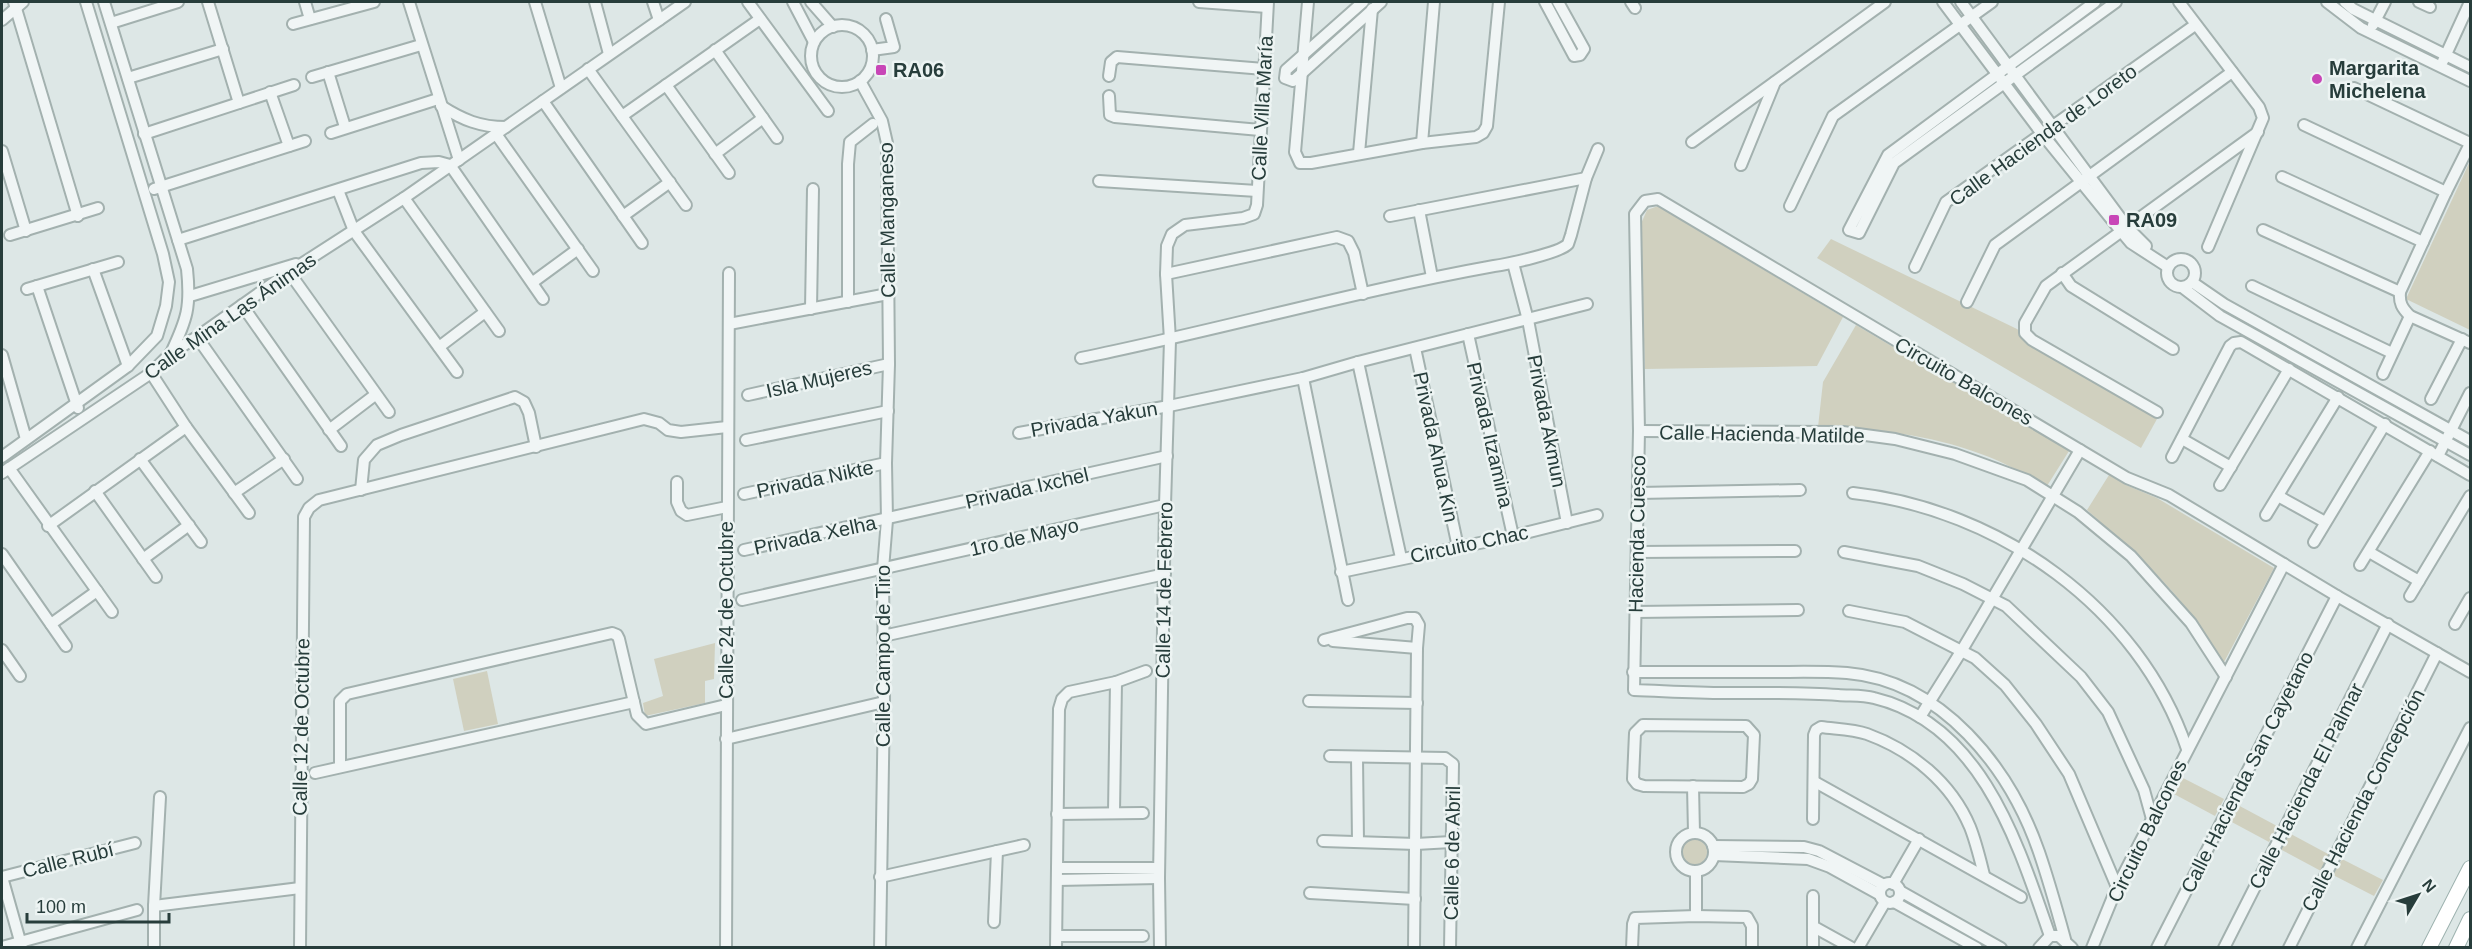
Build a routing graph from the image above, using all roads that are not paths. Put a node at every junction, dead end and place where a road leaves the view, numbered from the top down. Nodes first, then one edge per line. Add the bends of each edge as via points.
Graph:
1 (86, 2) edge
2 (104, 2) edge
3 (178, 2) edge
4 (208, 2) edge
5 (305, 2) edge
6 (374, 2) edge
7 (409, 2) edge
8 (535, 2) edge
9 (595, 2) edge
10 (653, 2) edge
11 (685, 2) edge
12 (748, 2) edge
13 (793, 2) edge
14 (811, 2) edge
15 (1199, 2) edge
16 (1308, 2) edge
17 (1363, 2) edge
18 (1434, 2) edge
19 (1499, 2) edge
20 (1545, 2) edge
21 (1558, 2) edge
22 (1885, 2) edge
23 (1942, 2) edge
24 (1961, 2) edge
25 (1992, 2) edge
26 (2095, 2) edge
27 (2116, 2) edge
28 (2179, 2) edge
29 (2327, 2) edge
30 (2345, 2) edge
31 (2385, 2) edge
32 (2419, 2) edge
33 (2470, 2) edge
34 (18, 3) edge
35 (1268, 4) edge
36 (1376, 5) edge
37 (2430, 7) dead end
38 (2079, 13) junction
39 (1971, 16) junction
40 (310, 19) junction
41 (760, 19) junction
42 (886, 19) dead end
43 (2, 20) edge
44 (659, 20) junction
45 (2376, 20) junction
46 (111, 23) junction
47 (2086, 23) junction
48 (293, 24) dead end
49 (1960, 25) junction
50 (2195, 25) junction
51 (833, 27) junction
52 (2369, 32) junction
53 (814, 42) junction
54 (421, 45) junction
55 (223, 49) junction
56 (716, 50) junction
57 (872, 50) junction
58 (609, 54) junction
59 (1304, 54) junction
60 (2445, 56) junction
61 (2008, 65) junction
62 (2440, 67) junction
63 (2470, 67) edge
64 (588, 69) junction
65 (1264, 69) junction
66 (328, 72) junction
67 (2232, 72) junction
68 (1997, 73) junction
69 (1301, 74) junction
70 (2015, 75) junction
71 (1109, 76) dead end
72 (312, 77) dead end
73 (128, 78) junction
74 (860, 81) junction
75 (1775, 81) junction
76 (2470, 81) edge
77 (2004, 83) junction
78 (294, 85) dead end
79 (666, 85) junction
80 (561, 88) junction
81 (2354, 88) dead end
82 (270, 92) junction
83 (1109, 96) dead end
84 (543, 101) junction
85 (239, 103) junction
86 (440, 103) junction
87 (828, 111) dead end
88 (622, 116) junction
89 (763, 118) junction
90 (873, 124) dead end
91 (2304, 125) dead end
92 (345, 127) junction
93 (506, 127) junction
94 (2054, 127) junction
95 (1260, 130) junction
96 (2259, 132) junction
97 (331, 133) dead end
98 (144, 134) junction
99 (496, 134) junction
100 (2043, 135) junction
101 (777, 138) dead end
102 (305, 141) dead end
103 (1422, 142) junction
104 (1692, 142) dead end
105 (1914, 142) junction
106 (2470, 144) edge
107 (289, 146) junction
108 (1598, 149) dead end
109 (2, 151) edge
110 (1359, 153) junction
111 (715, 154) junction
112 (455, 163) junction
113 (1741, 165) dead end
114 (729, 173) dead end
115 (2282, 177) dead end
116 (1586, 178) junction
117 (2086, 180) junction
118 (670, 182) junction
119 (1099, 182) dead end
120 (160, 187) junction
121 (813, 189) dead end
122 (338, 190) junction
123 (1257, 191) junction
124 (144, 192) junction
125 (2446, 192) junction
126 (404, 198) junction
127 (1644, 201) joint
128 (686, 205) dead end
129 (1790, 206) dead end
130 (98, 208) dead end
131 (1419, 210) junction
132 (78, 216) junction
133 (623, 216) junction
134 (1390, 216) dead end
135 (2124, 229) junction
136 (2263, 230) dead end
137 (26, 231) junction
138 (354, 231) junction
139 (1172, 234) joint
140 (10, 235) dead end
141 (178, 240) junction
142 (2423, 242) junction
143 (642, 243) dead end
144 (2208, 247) dead end
145 (578, 249) junction
146 (306, 261) junction
147 (118, 262) dead end
148 (1513, 263) junction
149 (2170, 265) junction
150 (1915, 267) dead end
151 (93, 269) junction
152 (593, 271) dead end
153 (289, 272) junction
154 (729, 273) dead end
155 (2062, 273) junction
156 (1166, 274) junction
157 (1432, 277) junction
158 (533, 282) junction
159 (2187, 285) junction
160 (2252, 286) dead end
161 (888, 294) junction
162 (1363, 294) junction
163 (190, 296) junction
164 (2400, 296) junction
165 (543, 299) dead end
166 (848, 302) junction
167 (1967, 302) dead end
168 (1587, 304) dead end
169 (242, 306) junction
170 (811, 309) junction
171 (485, 312) junction
172 (2410, 316) junction
173 (1528, 320) junction
174 (729, 324) junction
175 (499, 331) dead end
176 (1468, 334) junction
177 (197, 337) junction
178 (1170, 340) junction
179 (2466, 341) edge
180 (439, 347) junction
181 (1415, 348) junction
182 (2173, 349) dead end
183 (171, 353) junction
184 (2392, 353) junction
185 (2, 355) edge
186 (1081, 358) dead end
187 (1359, 362) junction
188 (890, 364) junction
189 (128, 366) junction
190 (2289, 369) junction
191 (457, 372) dead end
192 (151, 373) junction
193 (2383, 374) dead end
194 (1303, 378) junction
195 (2470, 393) edge
196 (375, 395) junction
197 (748, 395) dead end
198 (2338, 397) junction
199 (2432, 399) dead end
200 (76, 403) junction
201 (1169, 406) junction
202 (888, 411) junction
203 (389, 412) dead end
204 (2157, 412) dead end
205 (82, 418) junction
206 (2385, 424) junction
207 (186, 427) junction
208 (727, 427) junction
209 (329, 430) junction
210 (1639, 431) junction
211 (2452, 431) junction
212 (1019, 433) dead end
213 (26, 439) junction
214 (2182, 439) junction
215 (746, 440) dead end
216 (2470, 441) edge
217 (2446, 442) junction
218 (341, 446) dead end
219 (536, 447) junction
220 (2080, 450) junction
221 (2434, 454) junction
222 (2470, 455) edge
223 (1167, 456) junction
224 (2, 457) edge
225 (2172, 457) dead end
226 (140, 459) junction
227 (284, 459) junction
228 (886, 463) junction
229 (2230, 467) junction
230 (5, 471) edge
231 (2470, 475) edge
232 (297, 479) dead end
233 (677, 482) dead end
234 (2220, 485) dead end
235 (361, 490) junction
236 (1800, 490) dead end
237 (95, 491) junction
238 (234, 493) junction
239 (1638, 493) junction
240 (1853, 493) dead end
241 (744, 494) dead end
242 (2052, 496) junction
243 (2278, 496) junction
244 (2470, 496) edge
245 (1165, 505) junction
246 (727, 507) junction
247 (249, 513) dead end
248 (1597, 515) dead end
249 (2266, 515) dead end
250 (887, 520) junction
251 (2325, 522) junction
252 (1567, 523) junction
253 (189, 525) junction
254 (48, 526) junction
255 (1513, 536) junction
256 (201, 542) dead end
257 (2314, 542) dead end
258 (1458, 547) junction
259 (744, 550) dead end
260 (2022, 550) junction
261 (1795, 551) dead end
262 (1637, 552) junction
263 (1844, 552) dead end
264 (2369, 552) junction
265 (2, 554) edge
266 (1401, 558) junction
267 (143, 559) junction
268 (2284, 564) junction
269 (2360, 565) dead end
270 (883, 569) junction
271 (1341, 572) junction
272 (1166, 574) junction
273 (156, 577) dead end
274 (2419, 581) junction
275 (97, 591) junction
276 (2337, 596) junction
277 (2410, 596) dead end
278 (1992, 599) junction
279 (742, 600) dead end
280 (1348, 600) dead end
281 (2469, 603) edge
282 (1798, 610) dead end
283 (1849, 611) dead end
284 (112, 612) dead end
285 (1636, 612) junction
286 (51, 624) junction
287 (2388, 624) junction
288 (2455, 624) dead end
289 (883, 636) junction
290 (66, 646) dead end
291 (1417, 648) junction
292 (1962, 650) junction
293 (2438, 653) junction
294 (3, 655) edge
295 (1146, 671) dead end
296 (1633, 672) junction
297 (2470, 672) edge
298 (20, 676) dead end
299 (2226, 677) junction
300 (1116, 682) junction
301 (1929, 700) junction
302 (1309, 701) dead end
303 (634, 702) junction
304 (884, 702) junction
305 (1417, 703) junction
306 (726, 705) junction
307 (1920, 717) junction
308 (2470, 728) edge
309 (726, 739) junction
310 (2187, 749) junction
311 (1330, 756) dead end
312 (1357, 757) junction
313 (1416, 757) junction
314 (340, 767) junction
315 (315, 773) dead end
316 (1815, 782) junction
317 (1693, 786) junction
318 (160, 797) dead end
319 (1114, 812) junction
320 (1143, 813) dead end
321 (1057, 814) junction
322 (1814, 819) dead end
323 (2152, 819) junction
324 (1694, 832) junction
325 (1919, 839) junction
326 (1323, 841) dead end
327 (1358, 842) junction
328 (1451, 842) junction
329 (135, 843) dead end
330 (1416, 844) junction
331 (1024, 845) dead end
332 (997, 851) junction
333 (1714, 851) junction
334 (1058, 868) junction
335 (1696, 871) junction
336 (1159, 873) junction
337 (1984, 875) junction
338 (2469, 876) edge
339 (2, 877) edge
340 (880, 877) junction
341 (1057, 880) junction
342 (2117, 887) junction
343 (300, 888) junction
344 (1889, 893) junction
345 (1310, 894) dead end
346 (1813, 896) dead end
347 (2021, 897) dead end
348 (1415, 899) junction
349 (154, 906) junction
350 (137, 910) dead end
351 (2447, 912) junction
352 (2470, 912) edge
353 (1696, 916) junction
354 (2470, 919) edge
355 (994, 922) dead end
356 (1814, 927) junction
357 (1143, 936) dead end
358 (2050, 936) junction
359 (1057, 942) edge
360 (2069, 943) edge
361 (2094, 944) edge
362 (22, 945) edge
363 (2, 947) edge
364 (154, 948) edge
365 (300, 948) edge
366 (726, 948) edge
367 (880, 948) edge
368 (1160, 948) edge
369 (1414, 948) edge
370 (1450, 948) edge
371 (1632, 948) edge
372 (1752, 948) edge
373 (1814, 948) edge
374 (1852, 948) edge
375 (1858, 948) edge
376 (1977, 948) edge
377 (2001, 948) edge
378 (2039, 948) edge
379 (2157, 948) edge
380 (2224, 948) edge
381 (2289, 948) edge
382 (2357, 948) edge
383 (2429, 948) edge
384 (2456, 948) edge

1 - 124 street
2 - 46 street
3 - 46 street
4 - 55 street
5 - 40 street
6 - 40 street
7 - 54 street
8 - 80 street
9 - 58 street
10 - 44 street
11 - 44 street, Calle Mina Las Ánimas
12 - 41 street
13 - 53 street
14 - 51 street
15 - 35 street
16 - 59 street
17 - 59 street
18 - 103 street
19 - 103 street via 1487,126 1476,137
20 - 21 street via 1574,56 1580,55 1584,49
22 - 75 street
23 - 49 street
24 - 39 street
25 - 39 street
26 - 38 street
27 - 47 street
28 - 50 street
29 - 52 street
30 - 45 street
31 - 45 street
32 - 37 street
33 - 60 street
34 - 43 street
34 - 132 street
35 - 65 street, Calle Villa María
36 - 69 street
36 - 110 street
38 - 47 street
38 - 61 street
39 - 49 street
39 - 61 street
40 - 48 street
41 - 56 street
41 - 87 street
42 - 57 street via 894,47
44 - 58 street, Calle Mina Las Ánimas
45 - 52 street
45 - 60 street
46 - 73 street
47 - 70 street
49 - 68 street
49 - 129 street via 1833,116
50 - 67 street
50 - 94 street, Calle Hacienda de Loreto
51 - 53 street
51 - 57 street via 853,28 862,33
52 - 62 street
53 - 74 street via 811,60 818,76 834,86 852,86
54 - 66 street
54 - 86 street
55 - 73 street
55 - 85 street
56 - 79 street
56 - 89 street
57 - 74 street via 870,68
58 - 64 street, Calle Mina Las Ánimas
59 - 69 street
59 - 69 street via 1286,70 1285,78 1293,81
60 - 62 street
60 - 63 street
61 - 68 street
61 - 70 street
62 - 76 street
64 - 80 street, Calle Mina Las Ánimas
64 - 88 street
65 - 71 street via 1117,57 1111,62
65 - 95 street, Calle Villa María
66 - 72 street
66 - 92 street
67 - 96 street via 2259,107 2263,118
67 - 117 street
68 - 77 street
68 - 105 street
69 - 110 street via 1295,152 1300,163
70 - 77 street
70 - 94 street
73 - 98 street
74 - 161 street, Calle Manganeso via 879,115 887,143
75 - 104 street
75 - 113 street
77 - 100 street
77 - 105 street
78 - 82 street
79 - 88 street
79 - 111 street
80 - 84 street, Calle Mina Las Ánimas
81 - 106 street
82 - 85 street
82 - 107 street
83 - 95 street via 1110,115 1115,117
84 - 93 street, Calle Mina Las Ánimas
84 - 133 street
85 - 98 street
86 - 92 street
86 - 93 street via 472,123
86 - 112 street
88 - 118 street
89 - 101 street
89 - 111 street
90 - 166 street via 850,141
91 - 125 street
92 - 97 street
93 - 99 street, Calle Mina Las Ánimas
94 - 100 street, Calle Hacienda de Loreto
94 - 117 street
95 - 123 street, Calle Villa María
96 - 135 street
96 - 144 street
98 - 120 street
99 - 112 street, Calle Mina Las Ánimas
99 - 145 street
100 - 117 street
100 - 150 street, Calle Hacienda de Loreto via 1946,202
102 - 107 street
103 - 110 street
105 - 105 street via 1887,155 1849,230 1859,233 1894,163
106 - 125 street
107 - 120 street
108 - 116 street
109 - 137 street
111 - 114 street
112 - 122 street via 422,163
112 - 126 street, Calle Mina Las Ánimas
112 - 158 street
115 - 142 street
116 - 131 street
116 - 148 street via 1568,244
117 - 135 street
117 - 167 street via 1995,244
118 - 128 street
118 - 133 street
119 - 123 street
120 - 124 street
120 - 141 street
121 - 170 street
122 - 138 street
122 - 141 street
123 - 139 street, Calle Villa María via 1254,214 1243,219 1185,225
124 - 189 street, Calle Mina Las Ánimas via 169,282 157,336
125 - 142 street
126 - 138 street, Calle Mina Las Ánimas
126 - 171 street
127 - 210 street, Hacienda Cuesco via 1635,214
127 - 220 street, Circuito Balcones via 1658,200
130 - 132 street
131 - 134 street
131 - 157 street
132 - 137 street
133 - 143 street
135 - 149 street via 2131,243
135 - 155 street
136 - 164 street
137 - 140 street
138 - 146 street, Calle Mina Las Ánimas
138 - 180 street
139 - 156 street, Calle 14 de Febrero via 1167,246
141 - 163 street
142 - 164 street
145 - 152 street
145 - 158 street
146 - 153 street, Calle Mina Las Ánimas
146 - 163 street
147 - 151 street
148 - 157 street
148 - 173 street, Privada Akmun
149 - 159 street via 2170,283
149 - 159 street via 2188,261 2195,273
151 - 189 street
151 - 200 street via 32,287
153 - 169 street, Calle Mina Las Ánimas
153 - 196 street
154 - 174 street, Calle 24 de Octubre
155 - 182 street via 2071,286
155 - 204 street via 2046,286 2025,323 2025,333
156 - 162 street via 1337,237 1348,241 1354,253
156 - 178 street, Calle 14 de Febrero
157 - 162 street
158 - 165 street
159 - 211 street
159 - 217 street via 2220,316
160 - 184 street
161 - 166 street
161 - 188 street, Calle Manganeso
162 - 178 street
163 - 183 street via 186,321
164 - 172 street via 2403,309
166 - 170 street
168 - 173 street, Privada Yakun
169 - 177 street, Calle Mina Las Ánimas
169 - 209 street
170 - 174 street
171 - 175 street
171 - 180 street
172 - 179 street
172 - 184 street
173 - 176 street, Privada Yakun
173 - 252 street, Privada Akmun
174 - 208 street, Calle 24 de Octubre
176 - 181 street, Privada Yakun
176 - 255 street, Privada Itzamina
177 - 183 street, Calle Mina Las Ánimas
177 - 227 street
178 - 186 street
178 - 201 street, Calle 14 de Febrero
179 - 199 street
180 - 191 street
181 - 187 street, Privada Yakun
181 - 258 street, Privada Ahua Kin
183 - 192 street, Calle Mina Las Ánimas
184 - 193 street
185 - 213 street
187 - 194 street, Privada Yakun
187 - 266 street
188 - 197 street, Isla Mujeres
188 - 202 street, Calle Campo de Tiro
189 - 200 street, Calle Mina Las Ánimas
190 - 198 street
190 - 214 street via 2241,342 2234,343
190 - 229 street
192 - 205 street, Calle Mina Las Ánimas
192 - 207 street
194 - 201 street, Privada Yakun
194 - 271 street
195 - 211 street
196 - 203 street
196 - 209 street
198 - 206 street
198 - 243 street
200 - 205 street
200 - 213 street, Calle Mina Las Ánimas
201 - 212 street, Privada Yakun
201 - 223 street, Calle 14 de Febrero
202 - 215 street
202 - 228 street, Calle Campo de Tiro
205 - 230 street, Calle Mina Las Ánimas
206 - 221 street
206 - 251 street
207 - 226 street
207 - 238 street
208 - 219 street via 681,432 644,419
208 - 246 street, Calle 24 de Octubre
209 - 218 street
210 - 239 street, Hacienda Cuesco
210 - 242 street, Calle Hacienda Matilde via 1843,432 1895,439 1995,468 2027,480
211 - 216 street
211 - 217 street
213 - 224 street, Calle Mina Las Ánimas
214 - 225 street
214 - 229 street
217 - 221 street
217 - 222 street
219 - 235 street
219 - 235 street via 529,413 524,402 515,397 377,445 364,460
220 - 242 street
220 - 268 street, Circuito Balcones via 2127,478 2169,495
221 - 231 street
221 - 264 street
223 - 245 street, Calle 14 de Febrero
223 - 250 street, Privada Ixchel
226 - 237 street
226 - 253 street
227 - 232 street
227 - 238 street
228 - 241 street, Privada Nikte
228 - 250 street, Calle Campo de Tiro
229 - 234 street
230 - 254 street
233 - 246 street via 677,502 687,514
235 - 343 street, Calle 12 de Octubre via 319,500 304,517
236 - 239 street
237 - 254 street
237 - 267 street
238 - 247 street
239 - 262 street, Hacienda Cuesco
240 - 260 street via 1933,509
242 - 260 street
242 - 299 street, Calle Hacienda Matilde via 2131,556 2163,589
243 - 249 street
243 - 251 street
244 - 274 street
245 - 270 street, 1ro de Mayo
245 - 272 street, Calle 14 de Febrero
246 - 306 street, Calle 24 de Octubre
248 - 252 street, Circuito Chac
250 - 259 street, Privada Xelha
250 - 270 street, Calle Campo de Tiro
251 - 257 street
252 - 255 street, Circuito Chac
253 - 256 street
253 - 267 street
254 - 275 street
255 - 258 street, Circuito Chac
258 - 266 street, Circuito Chac
260 - 278 street
260 - 310 street via 2051,568 2092,603 2125,640 2170,708
261 - 262 street
262 - 285 street, Hacienda Cuesco
263 - 278 street via 1918,566
264 - 269 street
264 - 274 street
265 - 286 street
266 - 271 street, Circuito Chac
267 - 273 street
268 - 276 street, Circuito Balcones
268 - 299 street, Circuito Balcones
270 - 279 street, 1ro de Mayo
270 - 289 street, Calle Campo de Tiro
271 - 280 street
272 - 289 street
272 - 336 street, Calle 14 de Febrero
274 - 277 street
275 - 284 street
275 - 286 street
276 - 287 street, Circuito Balcones
276 - 379 street, Calle Hacienda San Cayetano
278 - 292 street
278 - 323 street via 2006,606 2049,644 2081,676 2108,712 2144,789
281 - 288 street
282 - 285 street
283 - 292 street via 1905,622
285 - 296 street, Hacienda Cuesco
286 - 290 street
287 - 293 street, Circuito Balcones
287 - 380 street, Calle Hacienda El Palmar
289 - 304 street, Calle Campo de Tiro
291 - 291 street via 1405,647 1324,640 1414,618 1419,625
291 - 305 street
292 - 301 street
292 - 342 street via 2005,686 2069,774
293 - 297 street, Circuito Balcones
293 - 381 street, Calle Hacienda Concepción
294 - 298 street
295 - 300 street
296 - 301 street via 1849,673 1885,681
296 - 307 street, Hacienda Cuesco via 1634,690 1798,692 1872,698
299 - 310 street, Circuito Balcones
300 - 319 street
300 - 321 street via 1069,692 1062,699
301 - 307 street
301 - 360 street via 1968,733 1994,764 2039,850
302 - 305 street
303 - 306 street via 637,715 646,724
303 - 314 street
303 - 314 street via 620,639 612,633 343,696
304 - 309 street
304 - 340 street, Calle Campo de Tiro
305 - 313 street
306 - 309 street, Calle 24 de Octubre
307 - 358 street via 1959,749 1992,793 2016,843
308 - 382 street
309 - 366 street, Calle 24 de Octubre
310 - 323 street, Circuito Balcones
311 - 312 street
312 - 313 street
312 - 327 street
313 - 328 street, Calle 6 de Abril via 1450,760 1453,764
313 - 330 street
314 - 315 street
316 - 322 street
316 - 325 street
316 - 337 street via 1814,735 1821,727 1865,733 1902,749 1928,768 1952,796 1970,826
317 - 317 street via 1749,784 1754,735 1751,729 1643,725 1637,729 1633,779 1637,784
317 - 324 street
318 - 349 street
319 - 320 street
319 - 321 street
321 - 334 street
323 - 342 street, Circuito Balcones
324 - 333 street via 1709,839
324 - 335 street via 1679,841 1676,849 1681,864
325 - 337 street
325 - 344 street
326 - 327 street
327 - 330 street
328 - 330 street
328 - 370 street, Calle 6 de Abril
329 - 339 street, Calle Rubí
330 - 348 street
331 - 332 street
332 - 340 street
332 - 355 street
333 - 335 street via 1710,863
333 - 344 street via 1812,849 1835,858
334 - 336 street
334 - 341 street
335 - 353 street
336 - 341 street
336 - 368 street, Calle 14 de Febrero
337 - 347 street
338 - 351 main road
339 - 362 street
340 - 367 street, Calle Campo de Tiro
341 - 359 street
342 - 361 street, Circuito Balcones
343 - 349 street
343 - 365 street, Calle 12 de Octubre
344 - 375 street
344 - 376 street
344 - 377 street
345 - 348 street
346 - 356 street
348 - 369 street
349 - 364 street
350 - 362 street
351 - 352 main road
351 - 383 main road
353 - 371 street via 1635,918
353 - 372 street via 1747,917 1752,926
354 - 384 main road
356 - 373 street
356 - 374 street
357 - 359 street
358 - 360 street, Circuito Balcones via 2060,936
358 - 378 street
360 - 361 street, Circuito Balcones
362 - 363 street

